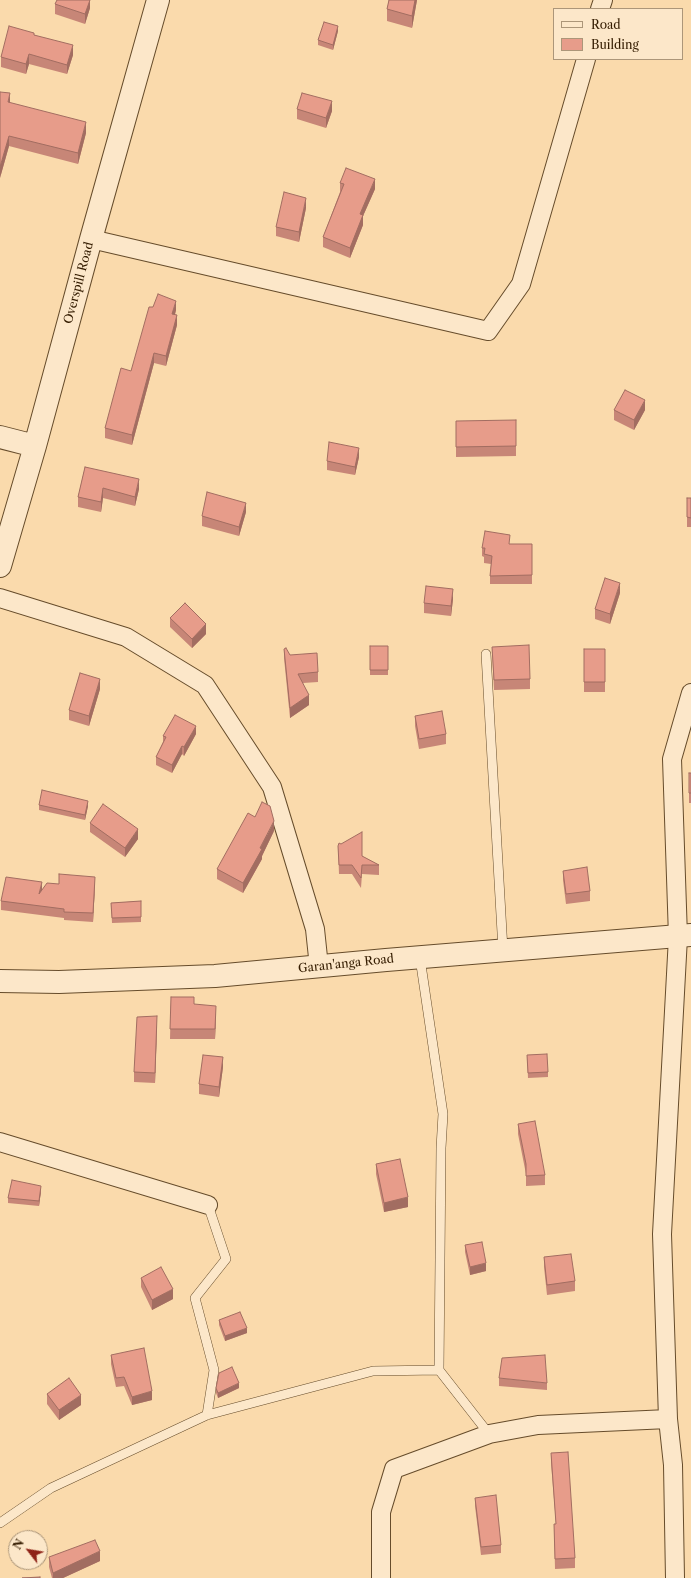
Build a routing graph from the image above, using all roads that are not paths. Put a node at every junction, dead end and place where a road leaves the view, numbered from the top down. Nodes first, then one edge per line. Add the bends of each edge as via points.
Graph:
1 (158, 0) edge
2 (586, 60) edge
3 (91, 239) junction
4 (0, 437) edge
5 (35, 446) junction
6 (0, 566) edge
7 (0, 598) edge
8 (486, 654) dead end
9 (691, 693) edge
10 (684, 936) edge
11 (503, 950) junction
12 (420, 958) junction
13 (319, 967) junction
14 (0, 980) edge
15 (0, 1142) edge
16 (208, 1205) joint
17 (439, 1370) junction
18 (207, 1415) junction
19 (668, 1419) junction
20 (489, 1434) junction
21 (0, 1523) edge
22 (381, 1578) edge
23 (674, 1578) edge

1 - 3 street, Overspill Road
2 - 3 street via 521,284 488,331
3 - 5 street, Overspill Road
4 - 5 street
5 - 6 street, Overspill Road
7 - 13 street via 126,637 205,685 272,786 315,929
8 - 11 lane
9 - 10 street via 672,759
10 - 11 street, Garan'anga Road
10 - 19 street via 662,1234
11 - 12 street, Garan'anga Road
12 - 13 street, Garan'anga Road
12 - 17 lane via 443,1114
13 - 14 street, Garan'anga Road via 154,979 59,982
15 - 16 street
16 - 18 lane via 226,1259 195,1298 214,1370
17 - 18 lane via 373,1371
17 - 20 lane
18 - 21 lane via 51,1488
19 - 20 street via 538,1425
19 - 23 street via 673,1466
20 - 22 street via 394,1469 381,1512

